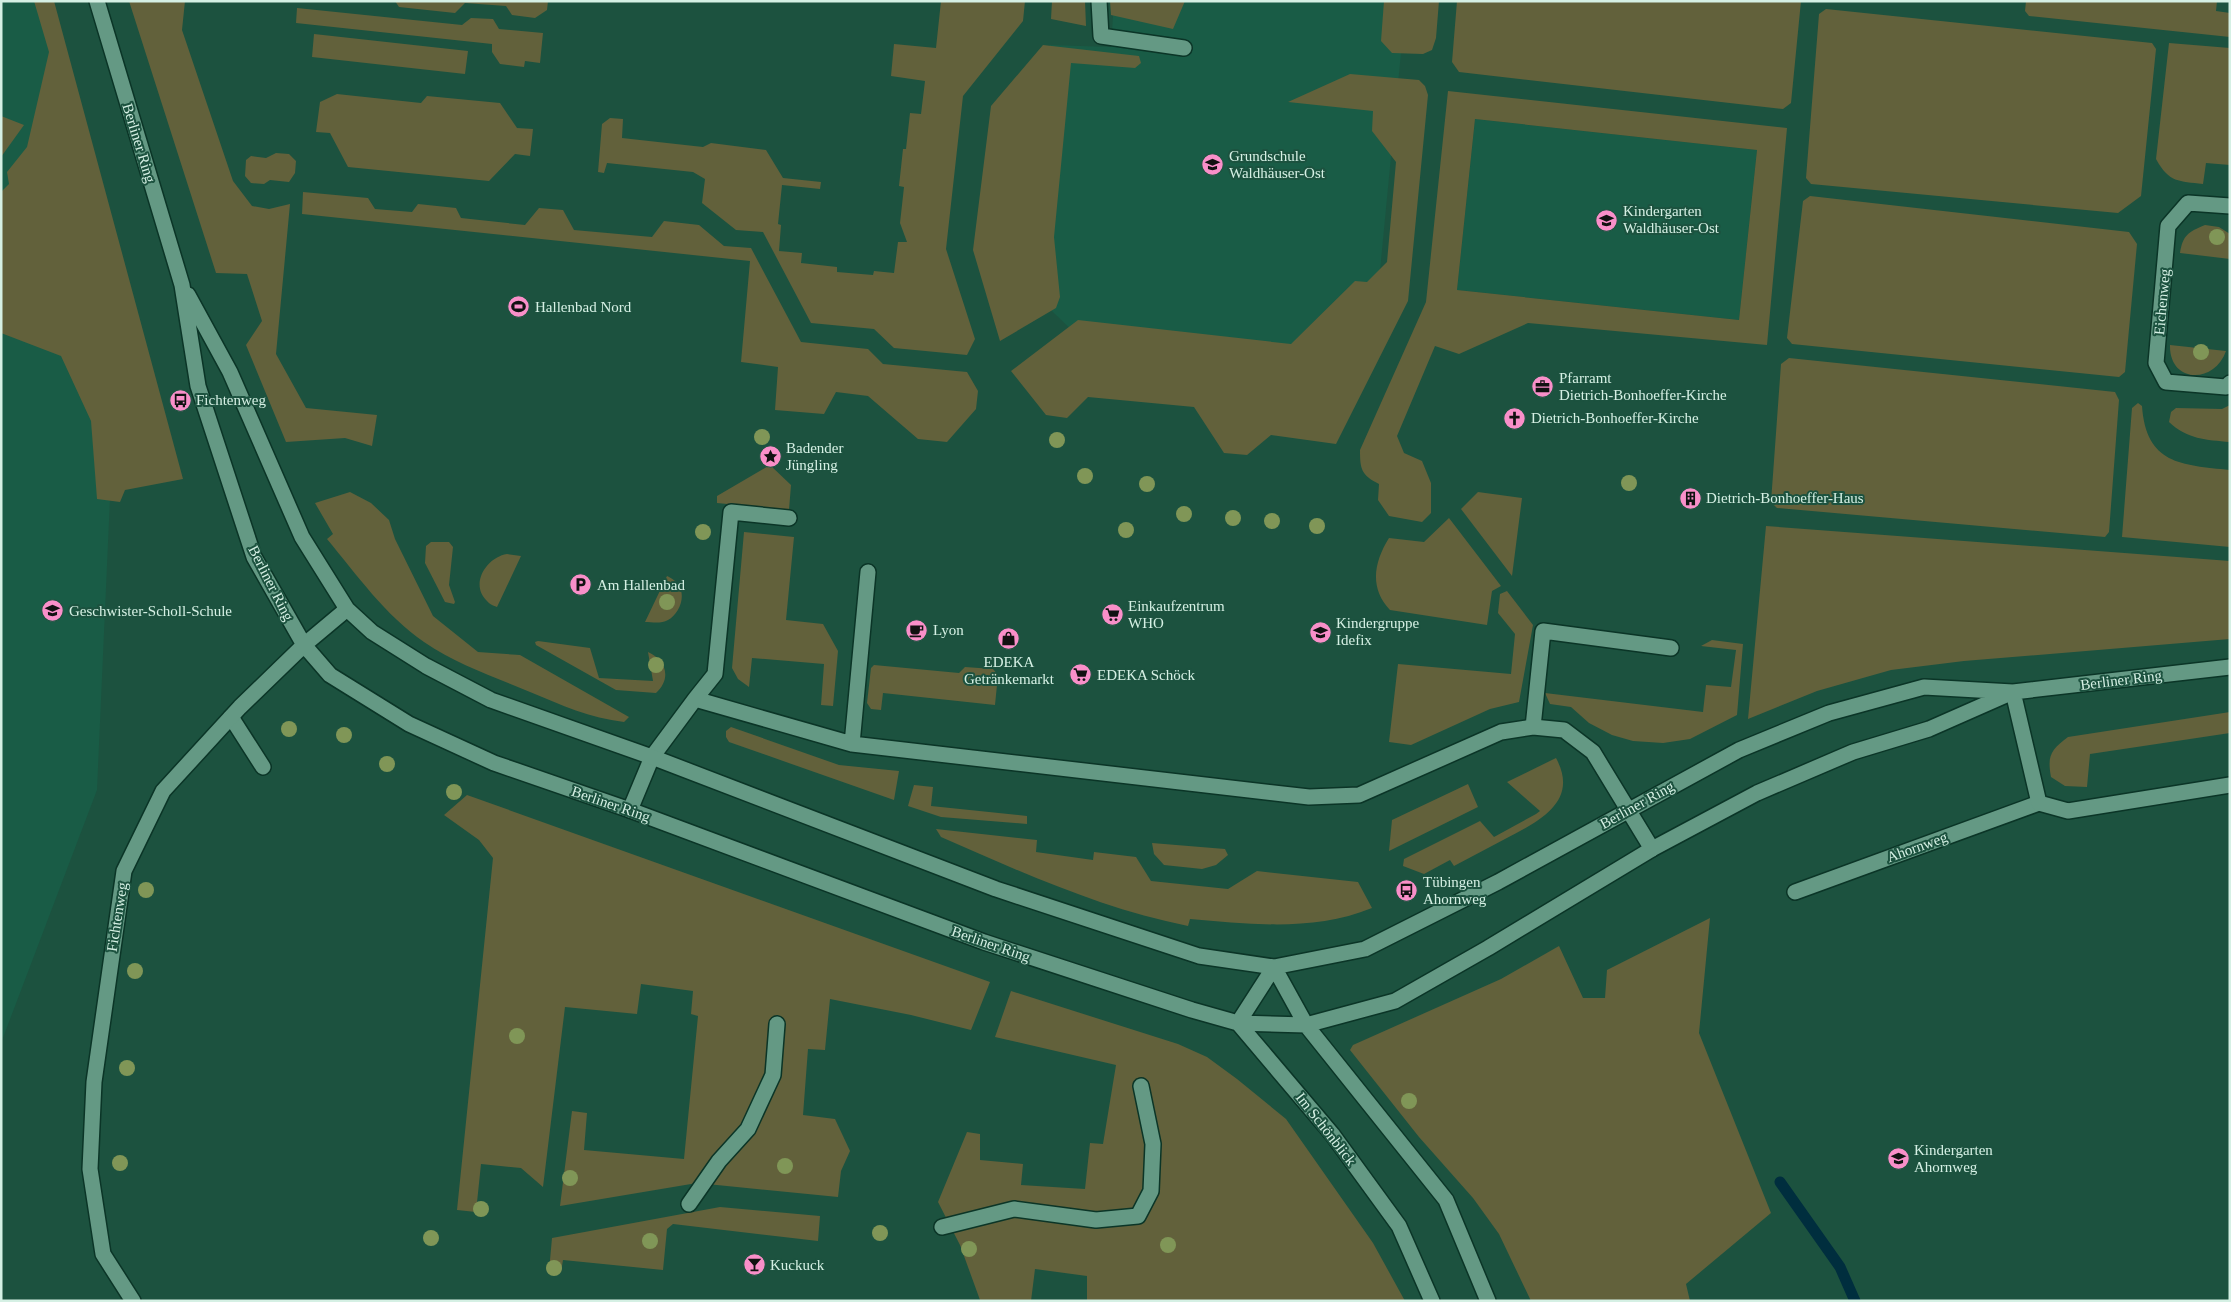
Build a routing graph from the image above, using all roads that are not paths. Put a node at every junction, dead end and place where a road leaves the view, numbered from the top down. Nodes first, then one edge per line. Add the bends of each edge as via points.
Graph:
1 (97, 1) edge
2 (1099, 1) edge
3 (1184, 48) dead end
4 (2230, 206) edge
5 (182, 285) junction
6 (2230, 383) edge
7 (789, 518) dead end
8 (868, 572) dead end
9 (347, 609) junction
10 (304, 645) junction
11 (1671, 648) dead end
12 (2230, 667) edge
13 (2013, 692) junction
14 (695, 700) junction
15 (231, 717) junction
16 (1533, 727) junction
17 (852, 744) junction
18 (652, 757) junction
19 (263, 767) dead end
20 (2230, 785) edge
21 (2039, 803) junction
22 (630, 810) junction
23 (1628, 810) junction
24 (1652, 849) junction
25 (1795, 892) dead end
26 (1274, 967) junction
27 (1238, 1023) junction
28 (777, 1024) dead end
29 (1306, 1025) junction
30 (1141, 1086) dead end
31 (689, 1204) dead end
32 (942, 1227) dead end
33 (133, 1301) edge
34 (1432, 1301) edge
35 (1488, 1301) edge

1 - 5 street, Berliner Ring
2 - 3 street via 1101,36
4 - 6 street, Eichenweg via 2188,203 2168,226 2156,363 2166,382 2226,387
5 - 9 street, Berliner Ring via 230,372 302,537
5 - 10 street, Berliner Ring via 198,386 254,557
7 - 14 street via 731,512 715,674
8 - 17 street
9 - 10 street, Fichtenweg
9 - 18 street, Berliner Ring via 372,632 426,666 491,700
10 - 15 street, Fichtenweg
10 - 22 street, Berliner Ring via 330,675 409,724 494,763
11 - 16 street via 1543,631
12 - 13 street, Berliner Ring
13 - 21 street
13 - 23 street, Berliner Ring via 1924,687 1828,713 1739,750
13 - 24 street, Berliner Ring via 1929,730 1853,752 1757,793
14 - 17 street
14 - 18 street
15 - 19 street
15 - 33 street, Fichtenweg via 163,791 124,871 94,1082 90,1169 103,1254
16 - 17 street via 1500,732 1359,795 1309,797
16 - 23 street via 1564,730 1593,752
18 - 22 street
18 - 26 street, Berliner Ring via 1005,892 1199,956
20 - 21 street via 2068,811
21 - 25 street, Ahornweg
22 - 27 street, Berliner Ring via 984,942
23 - 24 street
23 - 26 street, Berliner Ring via 1498,882 1365,949
24 - 29 street, Berliner Ring via 1395,1001
26 - 27 street
26 - 29 street
27 - 29 street, Berliner Ring
27 - 34 street, Im Schönblick via 1332,1134 1399,1226
28 - 31 street via 773,1075 748,1129 719,1161
29 - 35 street via 1446,1200
30 - 32 street via 1153,1144 1151,1191 1138,1216 1096,1220 1014,1209

